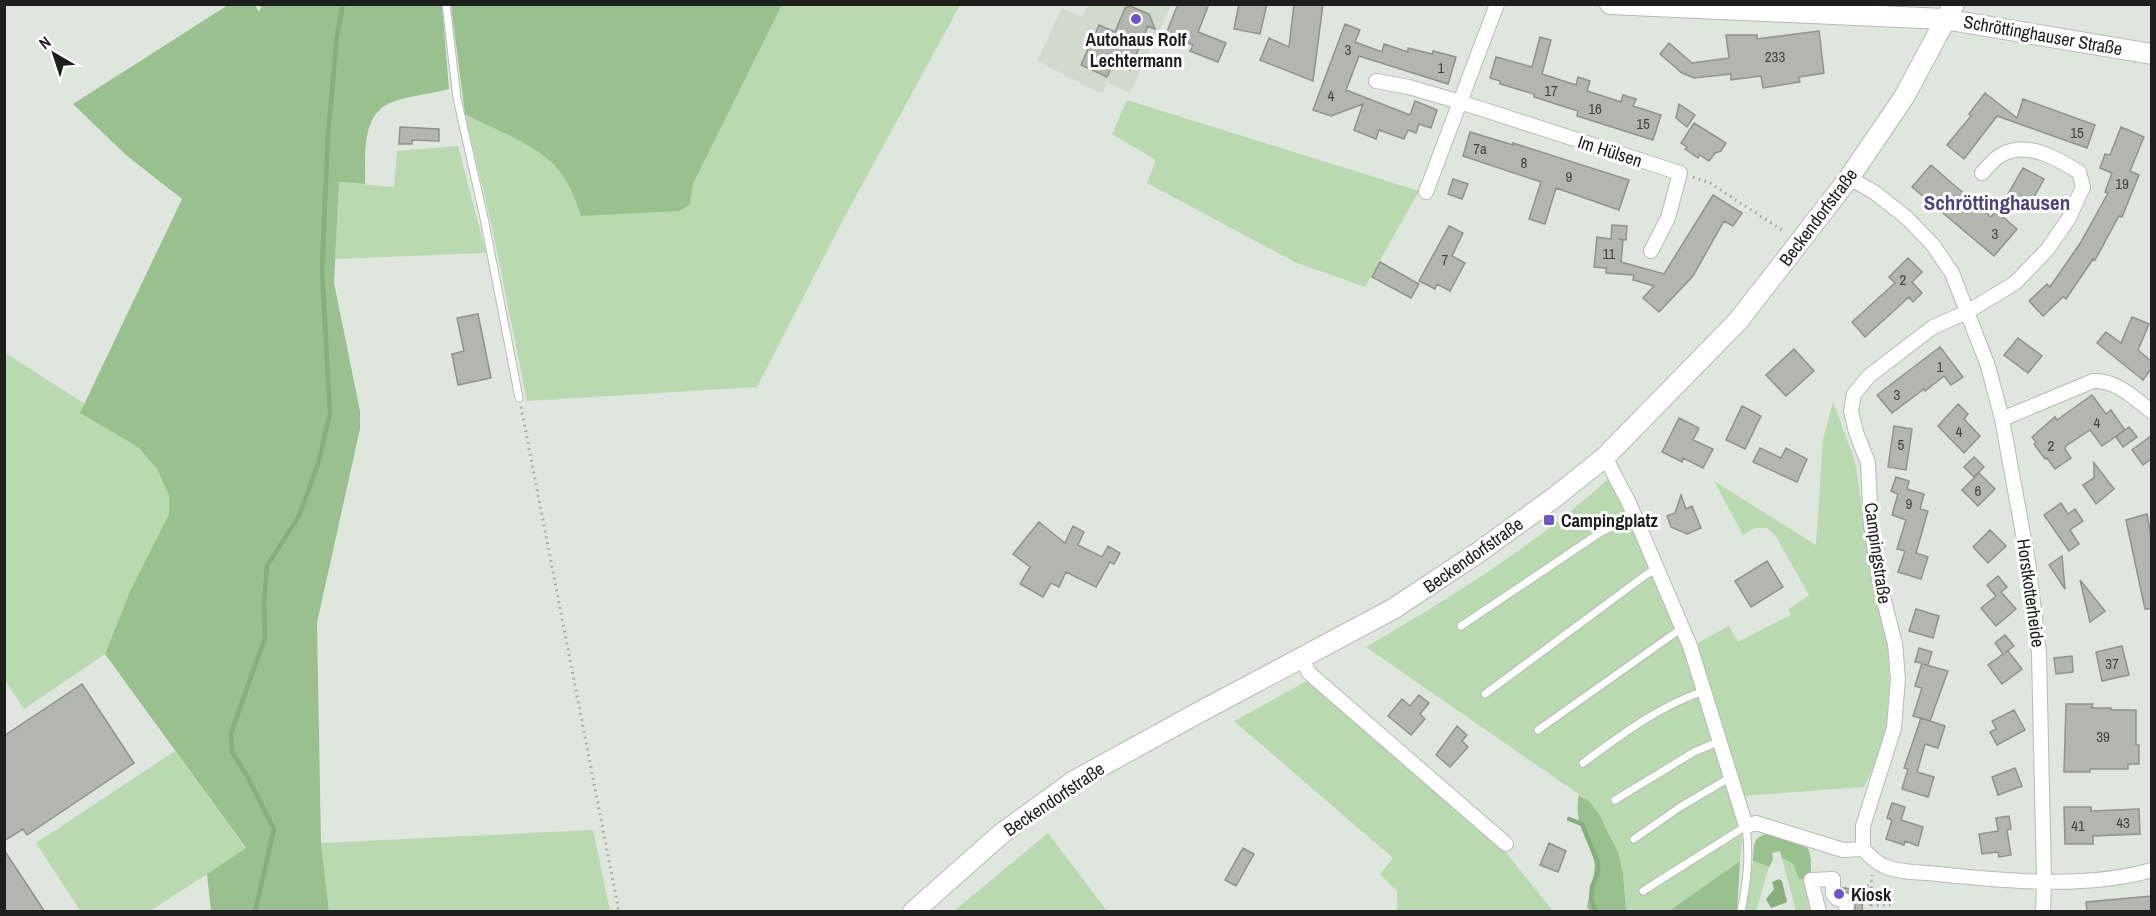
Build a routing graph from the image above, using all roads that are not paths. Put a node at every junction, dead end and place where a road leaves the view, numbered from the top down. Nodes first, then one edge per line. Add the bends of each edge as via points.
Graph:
1 (446, 4) edge
2 (1497, 4) edge
3 (1610, 4) edge
4 (1949, 12) edge
5 (2151, 54) edge
6 (1376, 81) dead end
7 (1460, 102) junction
8 (1982, 173) dead end
9 (1849, 178) junction
10 (1426, 192) dead end
11 (1651, 251) dead end
12 (1967, 312) junction
13 (519, 398) road end
14 (2151, 412) edge
15 (2002, 418) junction
16 (1605, 457) junction
17 (1635, 516) junction
18 (1657, 569) junction
19 (1461, 626) dead end
20 (1682, 628) junction
21 (1302, 659) junction
22 (1704, 691) junction
23 (1485, 694) dead end
24 (1538, 730) dead end
25 (1720, 741) junction
26 (1583, 763) dead end
27 (1731, 777) junction
28 (1615, 800) dead end
29 (1746, 826) junction
30 (1634, 839) dead end
31 (1506, 844) dead end
32 (1863, 849) junction
33 (2151, 870) edge
34 (2044, 881) junction
35 (1643, 891) dead end
36 (913, 912) edge
37 (1741, 912) edge
38 (1819, 912) edge
39 (1846, 912) edge
40 (2043, 912) edge

1 - 13 lane via 457,98
2 - 7 street
3 - 4 street, Schröttinghauser Straße
4 - 5 street, Schröttinghauser Straße
4 - 9 street, Beckendorfstraße via 1904,97
6 - 7 street, Im Hülsen
7 - 10 street
7 - 11 street, Im Hülsen via 1680,173 1668,218
8 - 12 street via 2001,154 2017,150 2040,152 2079,172 2083,187 2047,250 2015,283
9 - 12 street, Horstkotterheide via 1907,218 1933,245 1952,273
9 - 16 street, Beckendorfstraße via 1738,321
12 - 15 street, Horstkotterheide via 1988,366
12 - 32 street, Campingstraße via 1933,327 1869,376 1854,394 1851,411 1868,463 1871,525 1898,678 1894,728 1863,826
14 - 15 street via 2104,380
15 - 34 street, Horstkotterheide via 2028,561 2039,653
16 - 17 street
16 - 21 street, Beckendorfstraße via 1470,558 1393,609
17 - 18 street
17 - 19 lane via 1601,532
18 - 20 street
18 - 23 lane
20 - 22 street
20 - 24 lane
21 - 31 street via 1309,673
21 - 36 street, Beckendorfstraße via 1074,781 1001,834
22 - 25 street
22 - 26 lane via 1679,699
25 - 27 street
25 - 28 lane via 1694,752
27 - 29 street
27 - 30 lane
29 - 32 street via 1756,823 1843,850
29 - 35 lane
29 - 37 lane via 1749,868
32 - 34 street via 1883,866 1898,870
33 - 34 street via 2119,878
34 - 40 street, Horstkotterheide
38 - 39 street via 1811,880 1833,879 1833,894 1847,901

